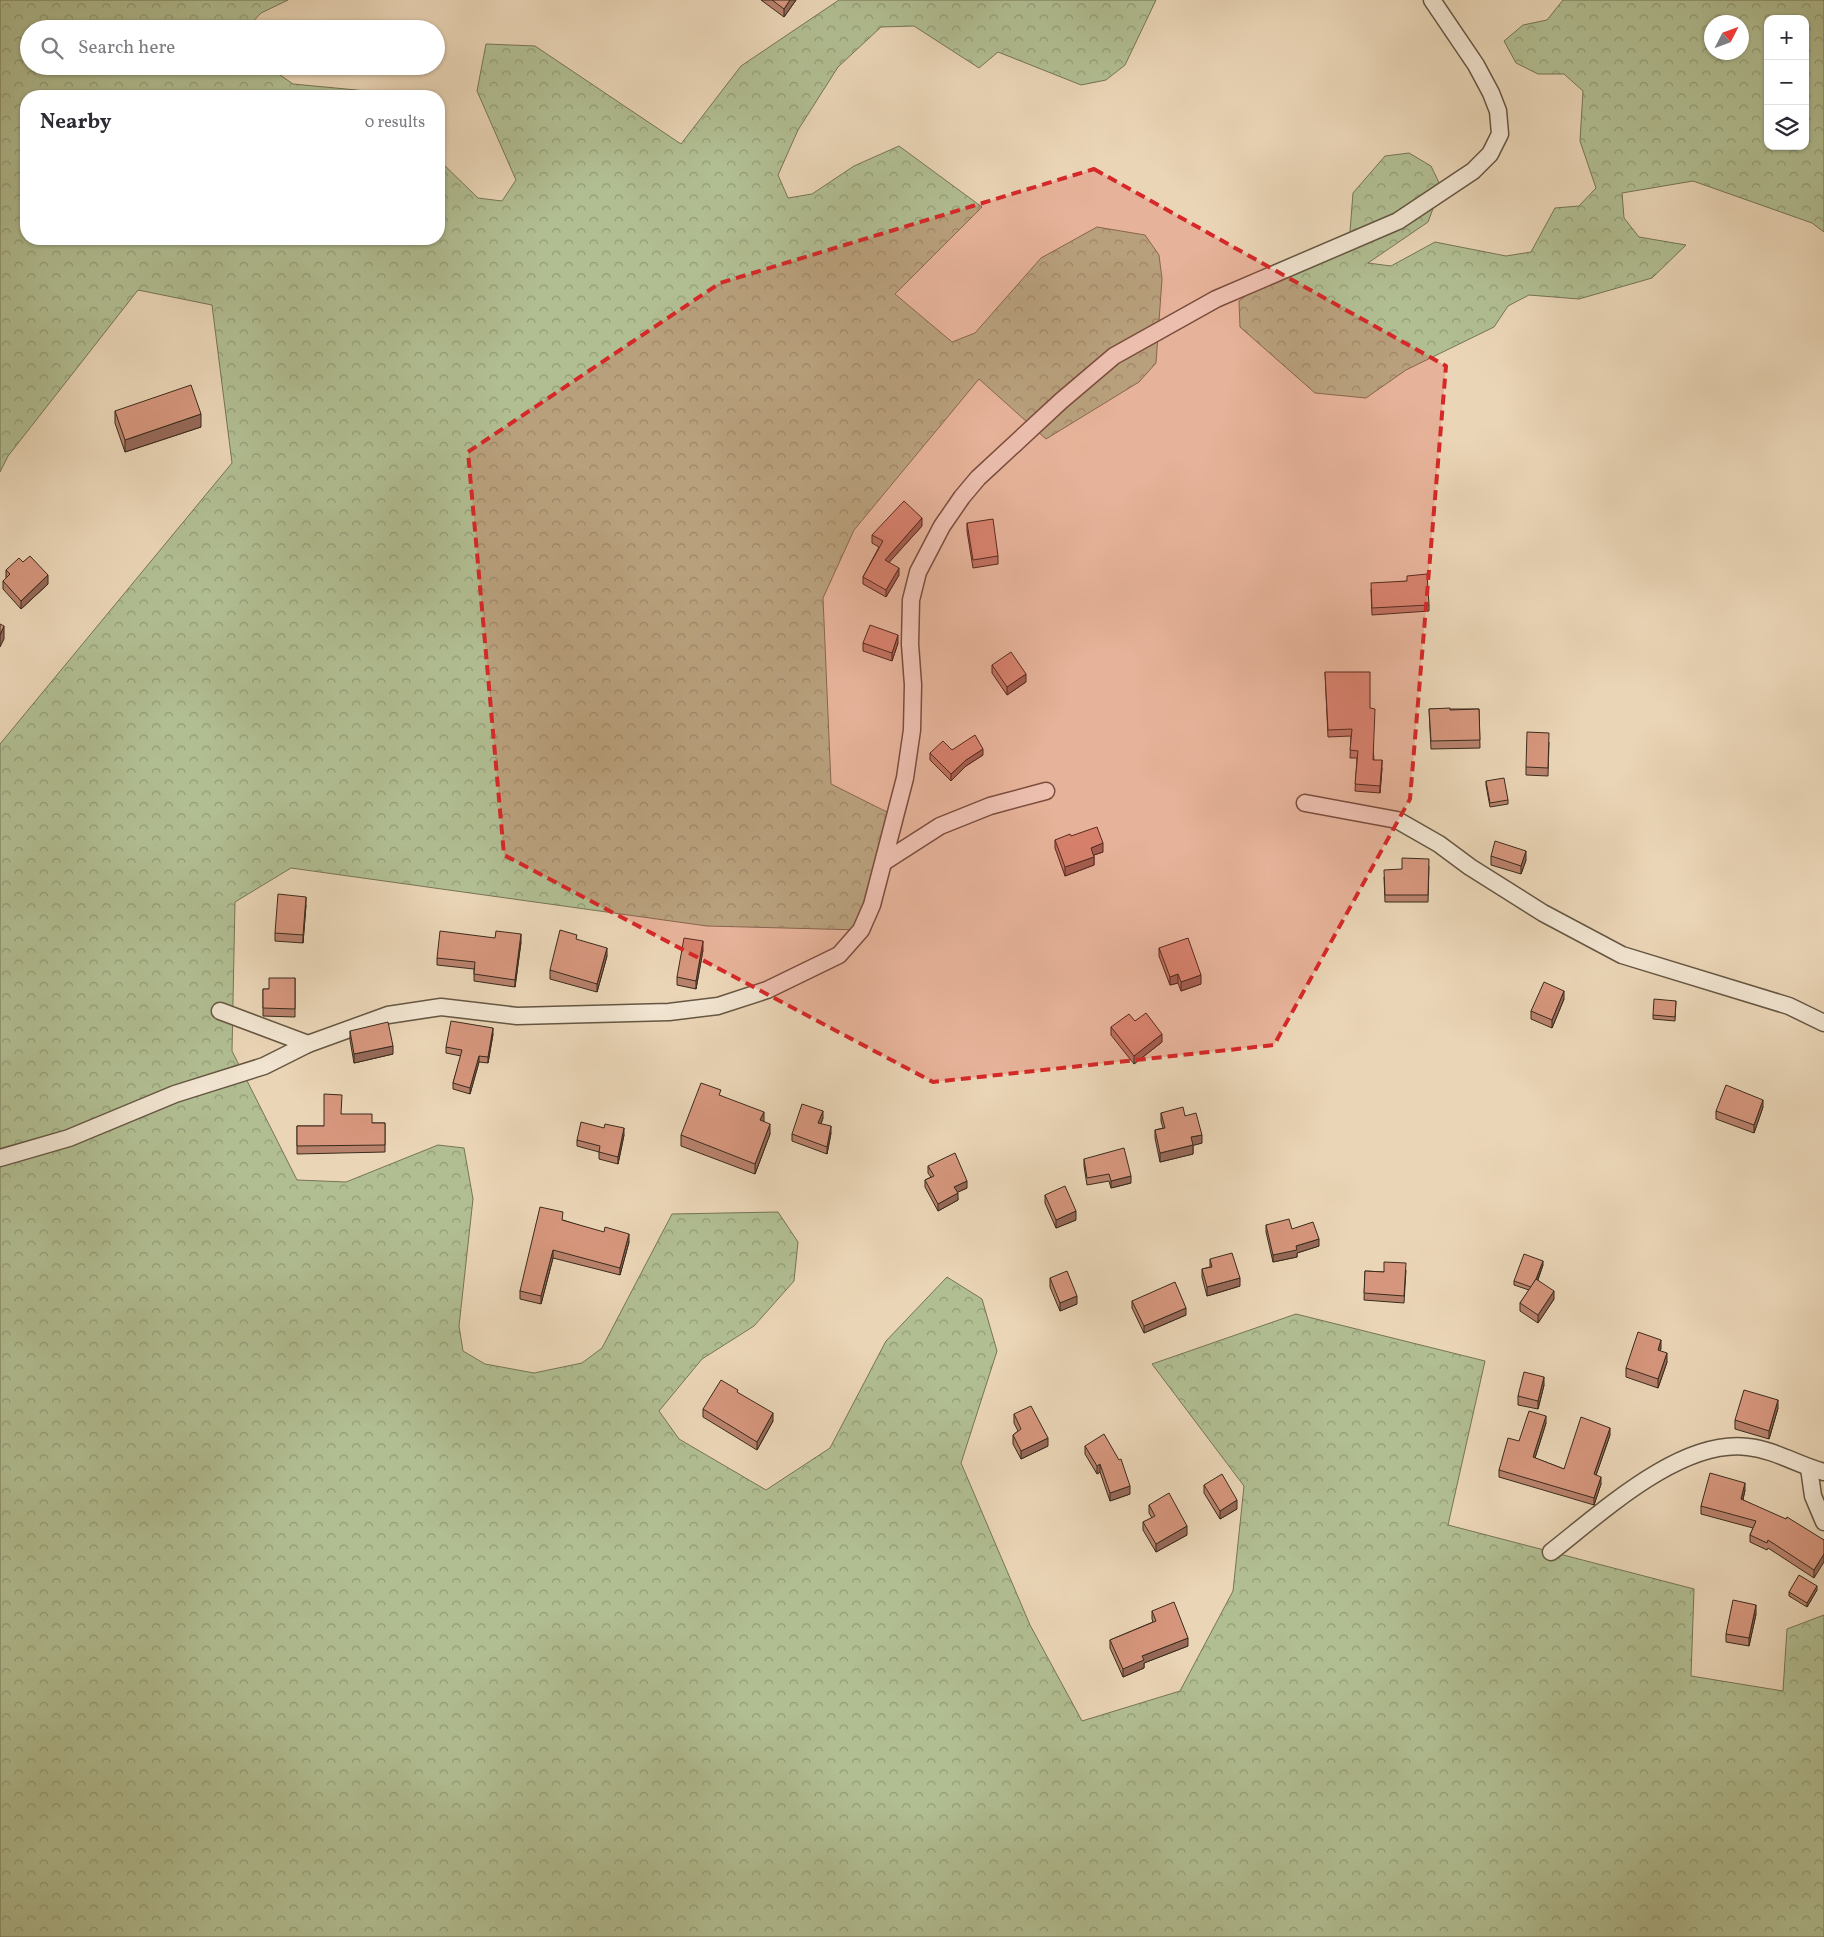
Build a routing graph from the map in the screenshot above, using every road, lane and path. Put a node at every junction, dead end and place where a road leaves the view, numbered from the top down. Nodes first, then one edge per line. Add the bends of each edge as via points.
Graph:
1 (1432, 0) edge
2 (1046, 791) dead end
3 (1305, 802) dead end
4 (884, 862) junction
5 (220, 1011) dead end
6 (1824, 1023) edge
7 (308, 1044) junction
8 (0, 1158) edge
9 (1816, 1470) edge
10 (1824, 1522) edge
11 (1551, 1552) dead end

1 - 4 street via 1491,92 1498,111 1500,134 1490,154 1474,171 1398,221 1216,298 1114,356 1062,400 962,496 918,572 911,600 912,730 905,778
2 - 4 street via 990,806 940,826
3 - 6 street via 1397,820 1543,913 1622,955 1789,1006
4 - 7 street via 861,930 839,955 767,990 718,1006 669,1012 517,1016 440,1007 388,1015
5 - 7 street
7 - 8 street via 264,1066 175,1094 69,1138
9 - 10 street via 1814,1496
9 - 11 street via 1768,1450 1746,1446 1724,1446 1698,1454 1673,1464 1626,1493

